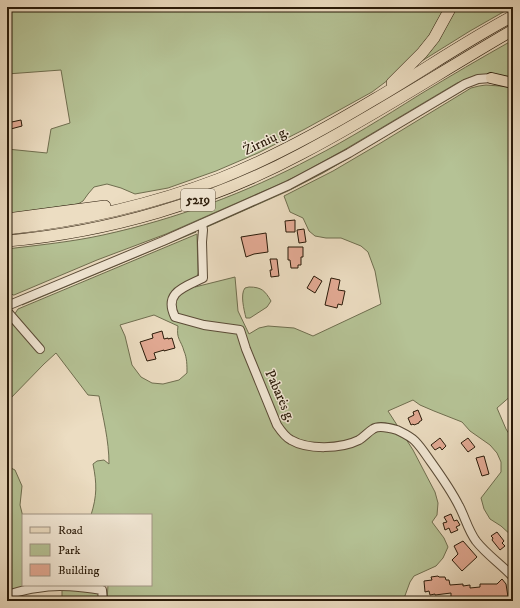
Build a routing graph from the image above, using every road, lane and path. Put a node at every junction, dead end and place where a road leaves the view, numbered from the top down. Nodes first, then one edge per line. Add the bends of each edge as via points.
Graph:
1 (451, 7) edge
2 (513, 16) edge
3 (513, 30) edge
4 (491, 78) joint
5 (513, 83) edge
6 (377, 98) junction
7 (157, 200) junction
8 (7, 219) edge
9 (202, 224) junction
10 (7, 228) edge
11 (7, 241) edge
12 (7, 306) edge
13 (7, 311) edge
14 (40, 349) dead end
15 (513, 577) edge
16 (7, 595) edge
17 (103, 601) edge

1 - 6 highway via 434,38 422,53
2 - 6 highway, Žirnių g. / 5219
3 - 11 highway, Žirnių g. / 5219 via 366,118 301,154 230,187 198,200 123,222
4 - 5 main road
4 - 9 street via 465,84 349,153 289,185
6 - 7 highway, Žirnių g. / 5219 via 254,164
7 - 8 highway, 5219
7 - 10 highway, Žirnių g. / 5219 via 79,218
9 - 12 street
9 - 15 street, Pabarės g. via 203,278 176,292 171,309 175,316 204,325 240,330 277,425 291,440 305,446 333,447 359,440 374,428 380,427 395,430 412,438 450,489 476,541
13 - 14 street
16 - 17 street via 38,588 74,586 102,590

